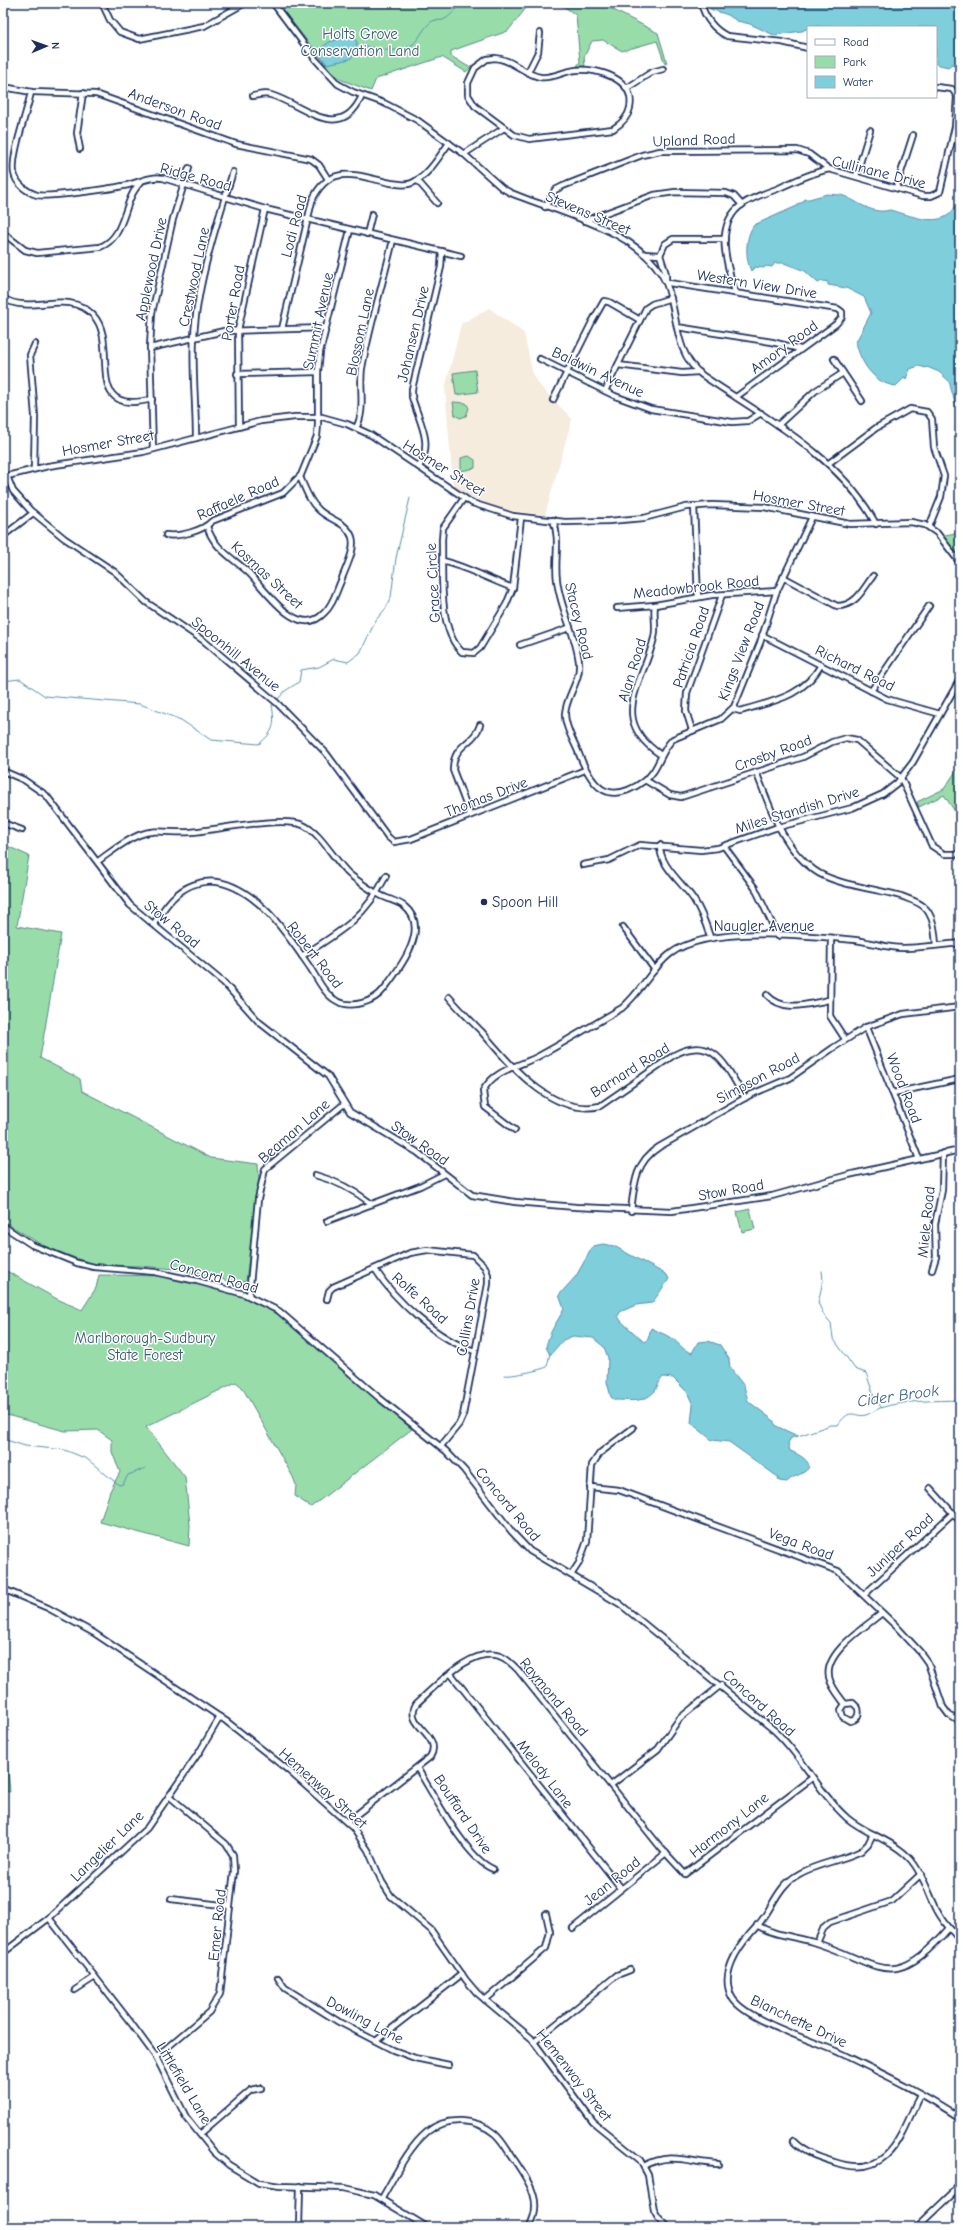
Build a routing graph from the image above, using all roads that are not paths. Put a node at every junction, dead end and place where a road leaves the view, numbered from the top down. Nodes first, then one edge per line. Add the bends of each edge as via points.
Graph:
1 (102, 3) edge
2 (245, 3) edge
3 (273, 3) edge
4 (701, 3) edge
5 (540, 32) dead end
6 (807, 48) edge
7 (663, 69) dead end
8 (528, 72) junction
9 (3, 86) edge
10 (937, 87) edge
11 (627, 88) junction
12 (31, 92) junction
13 (83, 93) junction
14 (253, 96) dead end
15 (362, 96) junction
16 (504, 128) junction
17 (870, 130) dead end
18 (913, 135) dead end
19 (449, 143) junction
20 (80, 149) dead end
21 (464, 154) junction
22 (189, 168) dead end
23 (829, 169) junction
24 (233, 172) dead end
25 (856, 176) junction
26 (328, 179) junction
27 (142, 180) junction
28 (417, 180) junction
29 (183, 183) junction
30 (896, 188) junction
31 (225, 197) junction
32 (436, 203) dead end
33 (742, 205) junction
34 (545, 207) junction
35 (265, 209) junction
36 (372, 214) dead end
37 (308, 220) junction
38 (584, 221) junction
39 (350, 230) junction
40 (3, 233) edge
41 (367, 234) junction
42 (725, 239) junction
43 (392, 240) junction
44 (442, 251) junction
45 (644, 254) junction
46 (660, 255) junction
47 (461, 256) dead end
48 (666, 282) junction
49 (735, 292) junction
50 (3, 298) edge
51 (671, 298) junction
52 (842, 313) joint
53 (640, 320) junction
54 (677, 326) junction
55 (325, 328) junction
56 (282, 329) junction
57 (238, 330) junction
58 (194, 336) junction
59 (35, 344) dead end
60 (150, 348) junction
61 (800, 349) junction
62 (540, 359) dead end
63 (834, 359) dead end
64 (618, 365) junction
65 (318, 372) junction
66 (567, 372) junction
67 (699, 372) junction
68 (843, 373) junction
69 (237, 374) junction
70 (605, 391) junction
71 (736, 397) junction
72 (152, 399) junction
73 (553, 400) dead end
74 (862, 401) dead end
75 (761, 413) junction
76 (318, 417) junction
77 (778, 425) junction
78 (239, 426) junction
79 (356, 428) junction
80 (196, 438) junction
81 (153, 449) junction
82 (828, 463) junction
83 (419, 467) junction
84 (34, 468) junction
85 (5, 477) edge
86 (300, 477) junction
87 (464, 498) junction
88 (694, 506) junction
89 (33, 513) junction
90 (812, 517) junction
91 (521, 518) junction
92 (553, 520) junction
93 (876, 524) junction
94 (207, 526) junction
95 (929, 527) junction
96 (4, 533) edge
97 (166, 535) dead end
98 (443, 561) junction
99 (960, 563) edge
100 (873, 576) dead end
101 (783, 577) junction
102 (513, 588) junction
103 (776, 591) junction
104 (722, 595) junction
105 (698, 597) junction
106 (656, 604) junction
107 (929, 606) dead end
108 (617, 608) dead end
109 (569, 628) junction
110 (762, 635) junction
111 (520, 645) dead end
112 (821, 665) junction
113 (960, 679) edge
114 (871, 691) junction
115 (733, 709) junction
116 (940, 714) junction
117 (480, 725) dead end
118 (692, 730) junction
119 (661, 755) junction
120 (585, 770) junction
121 (3, 771) edge
122 (756, 772) junction
123 (901, 778) junction
124 (645, 780) junction
125 (470, 815) junction
126 (3, 822) edge
127 (777, 827) junction
128 (22, 830) dead end
129 (394, 842) joint
130 (660, 845) junction
131 (724, 846) junction
132 (960, 854) edge
133 (98, 861) junction
134 (583, 865) dead end
135 (386, 876) dead end
136 (378, 894) junction
137 (153, 925) junction
138 (623, 927) dead end
139 (778, 936) junction
140 (710, 937) junction
141 (831, 938) junction
142 (960, 943) edge
143 (936, 945) junction
144 (302, 956) junction
145 (655, 970) junction
146 (767, 995) dead end
147 (449, 998) dead end
148 (829, 1000) junction
149 (960, 1007) edge
150 (866, 1027) junction
151 (845, 1040) junction
152 (513, 1066) junction
153 (960, 1079) edge
154 (893, 1093) junction
155 (745, 1098) junction
156 (344, 1104) junction
157 (515, 1130) dead end
158 (960, 1150) edge
159 (943, 1153) junction
160 (918, 1159) junction
161 (444, 1174) junction
162 (315, 1175) dead end
163 (372, 1204) junction
164 (631, 1210) junction
165 (327, 1221) dead end
166 (3, 1226) edge
167 (375, 1269) junction
168 (932, 1270) dead end
169 (249, 1296) junction
170 (327, 1299) dead end
171 (475, 1351) junction
172 (633, 1428) dead end
173 (441, 1446) junction
174 (590, 1487) junction
175 (930, 1488) dead end
176 (953, 1513) junction
177 (960, 1521) edge
178 (571, 1575) junction
179 (3, 1589) edge
180 (864, 1595) junction
181 (882, 1613) junction
182 (451, 1674) junction
183 (721, 1685) junction
184 (845, 1704) junction
185 (220, 1717) junction
186 (960, 1722) edge
187 (417, 1768) junction
188 (812, 1778) junction
189 (611, 1785) junction
190 (168, 1796) junction
191 (347, 1822) junction
192 (874, 1834) junction
193 (666, 1853) junction
194 (493, 1869) dead end
195 (921, 1874) junction
196 (621, 1888) junction
197 (171, 1899) dead end
198 (230, 1906) junction
199 (546, 1914) dead end
200 (48, 1918) junction
201 (757, 1925) junction
202 (573, 1928) dead end
203 (949, 1928) junction
204 (960, 1940) edge
205 (817, 1943) junction
206 (3, 1953) edge
207 (630, 1970) dead end
208 (462, 1974) junction
209 (95, 1977) junction
210 (278, 1978) dead end
211 (75, 1990) dead end
212 (485, 2000) junction
213 (377, 2040) junction
214 (534, 2042) junction
215 (156, 2057) junction
216 (449, 2065) dead end
217 (261, 2088) dead end
218 (920, 2094) junction
219 (960, 2118) edge
220 (200, 2134) junction
221 (793, 2141) dead end
222 (718, 2164) dead end
223 (644, 2166) junction
224 (300, 2186) junction
225 (960, 2186) edge
226 (382, 2198) junction
227 (299, 2227) edge
228 (427, 2227) edge
229 (529, 2227) edge
230 (668, 2227) edge
231 (917, 2227) edge

1 - 2 street via 110,20 120,32 139,39 204,26
3 - 15 street, Stevens Street via 332,79 344,89
4 - 6 street via 708,21 727,36 782,42
5 - 8 street via 538,52
7 - 11 street via 652,72
8 - 11 street via 544,77 574,70 598,71
8 - 16 street via 495,58 481,62 470,76 467,90 471,101
9 - 12 street, Anderson Road
10 - 30 street, Cullinane Drive via 952,89 957,96 953,138 942,190 927,196
11 - 16 street via 630,99 629,111 623,122 613,129 529,139
12 - 13 street, Anderson Road
12 - 27 street, Ridge Road via 14,166 16,179 25,190 46,195 127,185
13 - 20 street via 77,133
13 - 26 street, Anderson Road via 110,98 236,144 311,159 319,165
14 - 15 street via 270,95 309,113 335,120 350,114
15 - 19 street, Stevens Street via 405,113
16 - 21 street
17 - 25 street
18 - 30 street
19 - 21 street, Stevens Street
19 - 28 street via 425,174
21 - 34 street, Stevens Street via 502,188
22 - 29 street, Applewood Drive
23 - 25 street, Cullinane Drive
23 - 33 street, Cullinane Drive via 815,172
23 - 34 street, Upland Road via 804,151 660,151 642,155 563,186 555,190
24 - 31 street, Crestwood Lane
25 - 30 street, Cullinane Drive
26 - 28 street via 348,175 400,185 411,184
26 - 37 street, Lodi Road via 320,184 316,191
27 - 29 street, Ridge Road via 156,177
27 - 40 street via 130,195 116,236 100,248 37,253 25,250
28 - 32 street
29 - 31 street, Ridge Road
29 - 60 street, Applewood Drive via 152,314
31 - 35 street, Ridge Road
31 - 58 street, Crestwood Lane via 203,284
33 - 38 street via 734,196 726,193 666,192
33 - 42 street, Cullinane Drive via 728,221
34 - 38 street, Stevens Street
35 - 37 street, Ridge Road
35 - 57 street, Porter Road
36 - 41 street
37 - 39 street, Ridge Road
37 - 56 street, Lodi Road
38 - 45 street, Stevens Street via 628,242
39 - 41 street, Ridge Road
39 - 55 street, Summit Avenue
41 - 43 street, Ridge Road
42 - 46 street via 673,239 665,244
42 - 49 street, Cullinane Drive via 726,264
43 - 44 street, Ridge Road
43 - 79 street, Blossom Lane via 363,363 360,388 361,418
44 - 47 street, Ridge Road
44 - 83 street, Johansen Drive via 441,267 412,389 413,402 427,448
45 - 46 street
45 - 48 street, Stevens Street
46 - 48 street
48 - 49 street, Western View Drive
48 - 51 street, Stevens Street
49 - 52 street, Western View Drive via 838,309
50 - 72 street via 21,304 68,301 86,308 99,324 107,380 115,398 130,403
51 - 53 street via 646,308
51 - 54 street, Stevens Street
52 - 61 street, Amory Road via 836,324
53 - 64 street
53 - 66 street via 609,302 604,302
54 - 61 street
54 - 67 street, Stevens Street via 685,356
55 - 56 street
55 - 65 street, Summit Avenue
56 - 57 street
57 - 58 street
57 - 69 street, Porter Road
58 - 60 street
58 - 80 street, Crestwood Lane
59 - 84 street via 30,355 35,416
60 - 72 street, Applewood Drive
61 - 71 street, Amory Road
62 - 66 street, Baldwin Avenue
63 - 68 street
64 - 67 street via 682,373
64 - 70 street
65 - 69 street
65 - 76 street, Summit Avenue
66 - 70 street, Baldwin Avenue
66 - 73 street
67 - 71 street, Stevens Street
68 - 74 street
68 - 77 street via 815,391
69 - 78 street, Porter Road
70 - 75 street, Baldwin Avenue via 632,404 690,417 748,421
71 - 75 street, Stevens Street
72 - 81 street, Applewood Drive
75 - 77 street, Stevens Street
76 - 78 street, Hosmer Street via 287,417
76 - 79 street, Hosmer Street
76 - 86 street, Raffaele Road via 317,436
77 - 82 street, Stevens Street
78 - 80 street, Hosmer Street
79 - 83 street, Hosmer Street
80 - 81 street, Hosmer Street
81 - 84 street, Hosmer Street via 117,457
82 - 93 street, Stevens Street via 859,498
82 - 95 street via 876,428 910,409 927,412 932,419 934,447 944,476 941,497
83 - 87 street, Hosmer Street
84 - 85 street, Hosmer Street
85 - 89 street, Spoonhill Avenue via 12,491
86 - 94 street, Raffaele Road via 282,493 212,521
86 - 94 street, Kosmas Street via 317,509 343,524 353,540 334,597 324,614 316,619 301,621 284,611 248,572 214,543
87 - 91 street, Hosmer Street via 497,512
87 - 98 street, Grace Circle via 443,528
88 - 90 street, Hosmer Street via 756,507
88 - 92 street, Hosmer Street via 631,519 583,522
88 - 105 street
89 - 96 street
89 - 129 street, Spoonhill Avenue via 71,543 115,572 146,602 204,640 274,700 326,753
90 - 93 street, Hosmer Street via 850,524
90 - 101 street, Kings View Road
91 - 92 street, Hosmer Street
91 - 102 street, Grace Circle
92 - 109 street, Stacey Road via 558,537 557,580
93 - 95 street, Hosmer Street via 911,522
94 - 97 street, Raffaele Road via 173,536
95 - 99 street, Hosmer Street via 940,536
98 - 102 street
98 - 102 street, Grace Circle via 446,620 452,640 462,652 474,653 480,648 506,606
100 - 101 street via 852,603 846,606 838,606
101 - 103 street, Kings View Road
103 - 104 street, Meadowbrook Road
103 - 110 street, Kings View Road
104 - 105 street, Meadowbrook Road
104 - 118 street, Patricia Road via 687,693 686,711
105 - 106 street, Meadowbrook Road
106 - 108 street, Meadowbrook Road
106 - 119 street, Alan Road via 654,639 632,702 631,714 633,724 639,733
107 - 114 street
109 - 111 street
109 - 120 street, Stacey Road via 579,664 577,681 565,714 566,723
110 - 112 street, Richard Road
110 - 115 street, Kings View Road
112 - 114 street, Richard Road
112 - 115 street via 814,679 803,689 740,711
113 - 116 street, Miles Standish Drive
114 - 116 street, Richard Road via 900,704
115 - 118 street, Kings View Road via 721,718
116 - 123 street, Miles Standish Drive via 918,755
117 - 125 street via 476,735 460,747 453,762 455,775
118 - 119 street, Kings View Road via 673,739
119 - 124 street, Kings View Road via 650,776
120 - 124 street, Stacey Road via 595,786 611,792 620,792
120 - 125 street, Thomas Drive
121 - 133 street, Stow Road via 24,780 46,795
122 - 123 street, Crosby Road via 804,757 832,742 846,738 857,740
122 - 124 street, Crosby Road via 681,797 670,795
122 - 127 street
123 - 127 street, Miles Standish Drive via 883,794 852,808
123 - 132 street via 932,846 944,854
125 - 129 street, Thomas Drive via 403,842
126 - 128 street
127 - 131 street, Miles Standish Drive
127 - 143 street via 785,840 815,871 913,900 923,906 930,916
130 - 131 street, Miles Standish Drive via 700,850
130 - 134 street, Miles Standish Drive via 640,845 609,860
130 - 140 street via 664,862 694,899
131 - 139 street via 755,888
133 - 136 street, Robert Road via 129,840 153,832 191,832 240,825 294,822 304,825 315,834 349,874
133 - 137 street, Stow Road via 124,898
135 - 136 street
136 - 144 street via 362,915
136 - 144 street, Robert Road via 404,906 411,915 414,925 411,951 383,991 358,1004 336,1001 326,992
137 - 144 street, Robert Road via 173,898 187,887 209,881 219,882 244,892 258,902
137 - 156 street, Stow Road via 224,983 259,1022 328,1076
138 - 145 street
139 - 140 street, Naugler Avenue
139 - 141 street, Naugler Avenue
140 - 145 street, Naugler Avenue via 693,942 670,954
141 - 143 street, Naugler Avenue via 897,948
141 - 148 street
142 - 143 street, Naugler Avenue
145 - 152 street, Naugler Avenue via 622,1008 537,1056
146 - 148 street via 782,1006
147 - 152 street, Barnard Road
148 - 151 street via 832,1023
149 - 150 street, Simpson Road via 903,1014
150 - 151 street, Simpson Road
150 - 154 street, Wood Road
151 - 155 street, Simpson Road via 790,1078
152 - 155 street, Barnard Road via 529,1083 545,1093 569,1104 590,1108 600,1106 617,1096 674,1055 698,1048 711,1052 723,1062
152 - 157 street, Naugler Avenue via 489,1082 482,1097 485,1107
153 - 154 street
154 - 160 street, Wood Road
155 - 164 street, Simpson Road via 681,1133 645,1157 637,1172
156 - 161 street, Stow Road via 357,1117 410,1147
156 - 169 street, Beaman Lane via 265,1169 258,1199
158 - 159 street, Stow Road
159 - 160 street, Stow Road
159 - 168 street, Miele Road via 942,1190 935,1224 936,1256
160 - 164 street, Stow Road via 772,1196 672,1211
161 - 163 street
161 - 164 street, Stow Road via 464,1191 480,1198 567,1207
162 - 163 street via 354,1190
163 - 165 street
166 - 169 street, Concord Road via 32,1245 77,1263 172,1275
167 - 170 street, Collins Drive via 334,1287 329,1291
167 - 171 street, Rolfe Road via 388,1289 432,1327 448,1340
167 - 171 street, Collins Drive via 410,1253 427,1250 463,1253 480,1260 488,1275 488,1284
169 - 173 street, Concord Road via 289,1319 374,1394
171 - 173 street, Collins Drive via 463,1415
172 - 174 street via 595,1459 590,1472
173 - 178 street, Concord Road via 461,1467 518,1539 538,1556
174 - 178 street via 587,1541 579,1563
174 - 180 street, Vega Road via 619,1490 734,1534 829,1566 843,1575
175 - 176 street
176 - 177 street
176 - 180 street, Juniper Road
178 - 183 street, Concord Road via 620,1604
179 - 185 street, Hemenway Street via 48,1608 94,1633
180 - 181 street, Vega Road
181 - 184 street via 842,1646 830,1663 830,1682
181 - 186 street, Vega Road via 928,1663 943,1707 949,1715
182 - 187 street, Raymond Road via 413,1708 413,1718 434,1744 434,1752
182 - 189 street, Raymond Road via 473,1658 495,1655 504,1658 518,1670
182 - 196 street, Melody Lane
183 - 188 street, Concord Road via 782,1737
183 - 189 street via 680,1718 658,1749
184 - 184 street via 853,1703 857,1706 859,1712 855,1719 848,1720 842,1716 841,1710
185 - 190 street, Langelier Lane
185 - 191 street, Hemenway Street via 285,1767
187 - 191 street, Raymond Road
187 - 194 street, Bouffard Drive via 466,1845 484,1866
188 - 192 street, Concord Road via 848,1818
188 - 193 street, Harmony Lane via 685,1874
189 - 193 street, Raymond Road
190 - 198 street, Emer Road via 231,1851 234,1871
190 - 200 street, Langelier Lane via 147,1828
191 - 208 street, Hemenway Street via 364,1842 391,1896 431,1930
192 - 195 street, Concord Road via 900,1849
192 - 201 street, Blanchette Drive via 861,1851 800,1874 787,1882
193 - 196 street, Jean Road
195 - 203 street, Concord Road via 936,1908
195 - 205 street via 892,1901 830,1922 824,1927
196 - 202 street, Jean Road
197 - 198 street
198 - 215 street, Emer Road via 222,1985 216,2003 186,2033
199 - 212 street via 550,1938 546,1948
200 - 206 street, Langelier Lane
200 - 209 street, Littlefield Lane
201 - 205 street via 780,1936
201 - 218 street, Blanchette Drive via 748,1934 730,1969 727,1981 734,2000 742,2008 760,2018 839,2053
203 - 204 street, Concord Road
203 - 205 street via 920,1958 894,1969 879,1968
207 - 214 street via 618,1975
208 - 212 street, Hemenway Street
208 - 213 street
209 - 211 street
209 - 215 street, Littlefield Lane
210 - 213 street, Dowling Lane via 285,1988 339,2022
212 - 214 street, Hemenway Street
213 - 216 street, Dowling Lane via 404,2054
214 - 223 street, Hemenway Street via 593,2122 635,2153
215 - 220 street, Littlefield Lane via 186,2117
217 - 220 street via 251,2090
218 - 219 street, Blanchette Drive
218 - 221 street via 893,2146 886,2157 876,2164 852,2168 814,2156
220 - 224 street, Littlefield Lane via 229,2166 248,2178 259,2183
222 - 223 street via 675,2157 663,2158
223 - 230 street, Hemenway Street via 654,2210
224 - 226 street, Littlefield Lane via 344,2188
224 - 227 street
225 - 231 street
226 - 228 street, Littlefield Lane
226 - 229 street via 408,2156 428,2132 451,2121 472,2122 494,2133 502,2141 532,2186 535,2212

